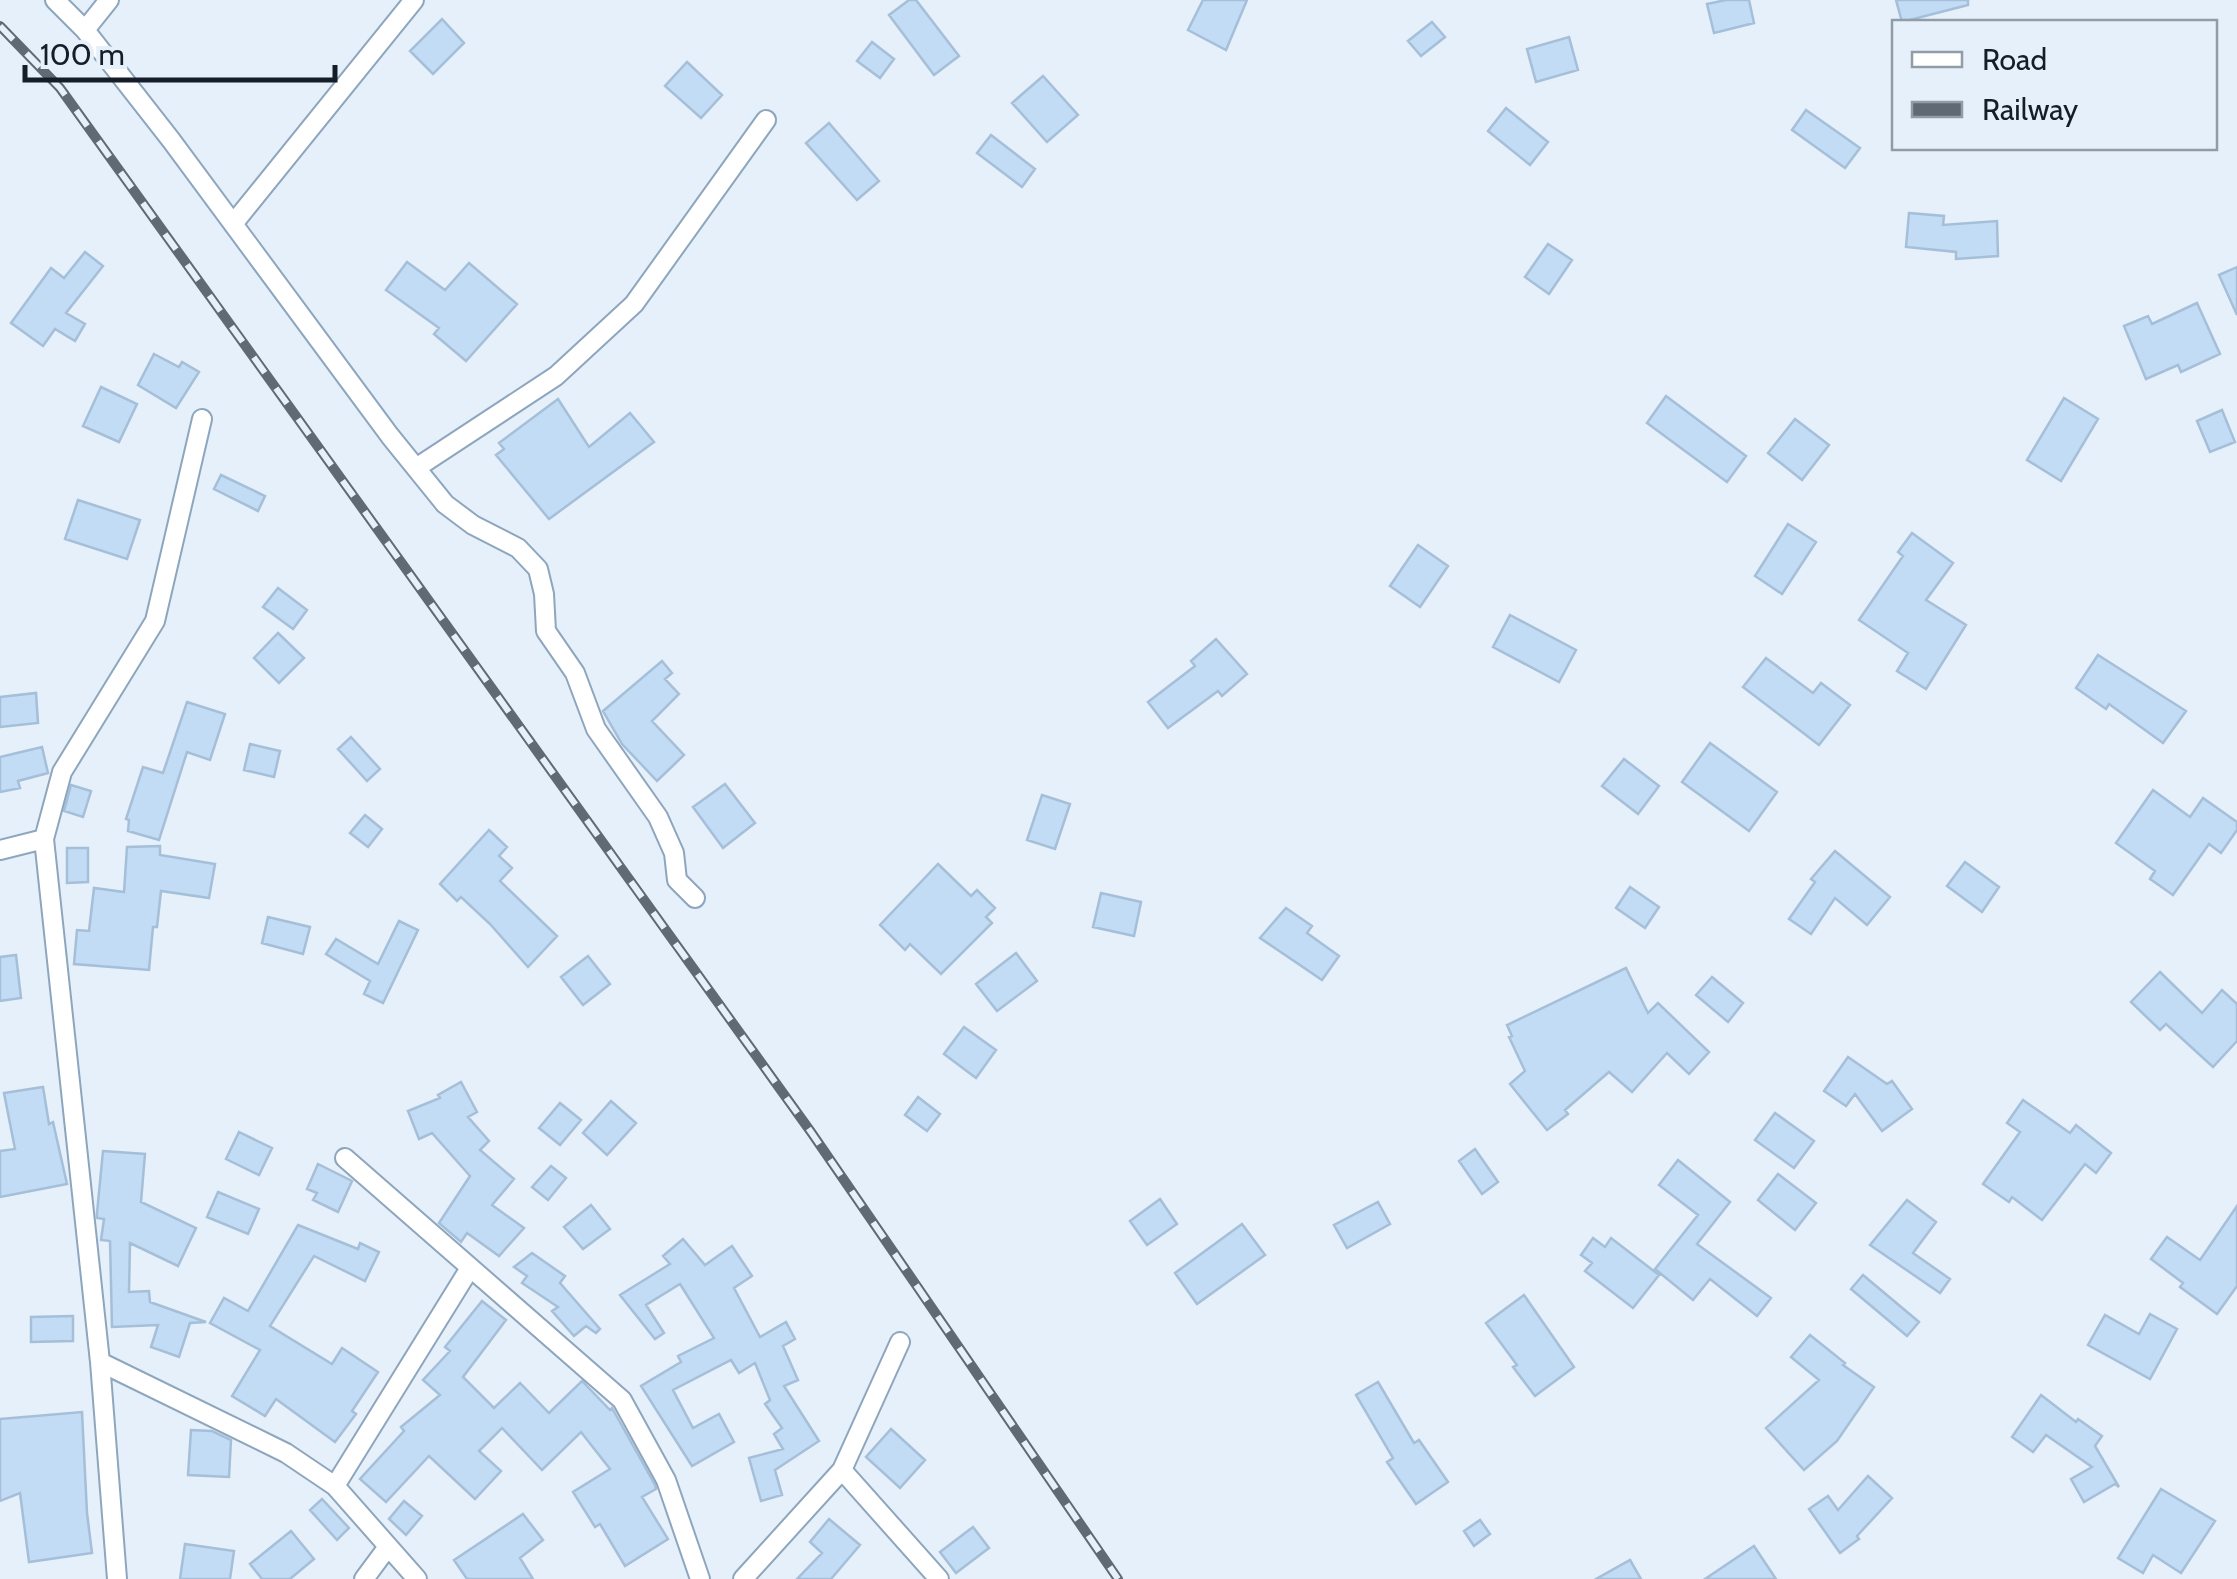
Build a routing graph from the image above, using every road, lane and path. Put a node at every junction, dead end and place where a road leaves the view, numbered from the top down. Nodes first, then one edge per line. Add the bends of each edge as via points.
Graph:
1 (55, 0) edge
2 (109, 0) edge
3 (414, 0) edge
4 (85, 30) junction
5 (766, 120) dead end
6 (233, 224) junction
7 (202, 419) dead end
8 (416, 468) junction
9 (44, 838) junction
10 (0, 850) edge
11 (695, 898) dead end
12 (346, 1158) dead end
13 (470, 1268) junction
14 (900, 1342) dead end
15 (100, 1362) junction
16 (842, 1470) junction
17 (335, 1486) junction
18 (387, 1548) junction
19 (117, 1579) edge
20 (364, 1579) edge
21 (417, 1579) edge
22 (700, 1579) edge
23 (742, 1579) edge
24 (939, 1579) edge

1 - 4 street
2 - 4 street
3 - 6 street
4 - 6 street
5 - 8 street via 634,304 556,376
6 - 8 street
7 - 9 street via 155,621 62,772
8 - 11 street via 445,504 518,548 538,569 546,631 575,674 596,728 658,817 677,880
9 - 10 street
9 - 15 street
12 - 13 street
13 - 17 street
13 - 22 street via 622,1400 666,1480
14 - 16 street
15 - 17 street via 256,1438
15 - 19 street
16 - 23 street
16 - 24 street
17 - 18 street
18 - 20 street
18 - 21 street

